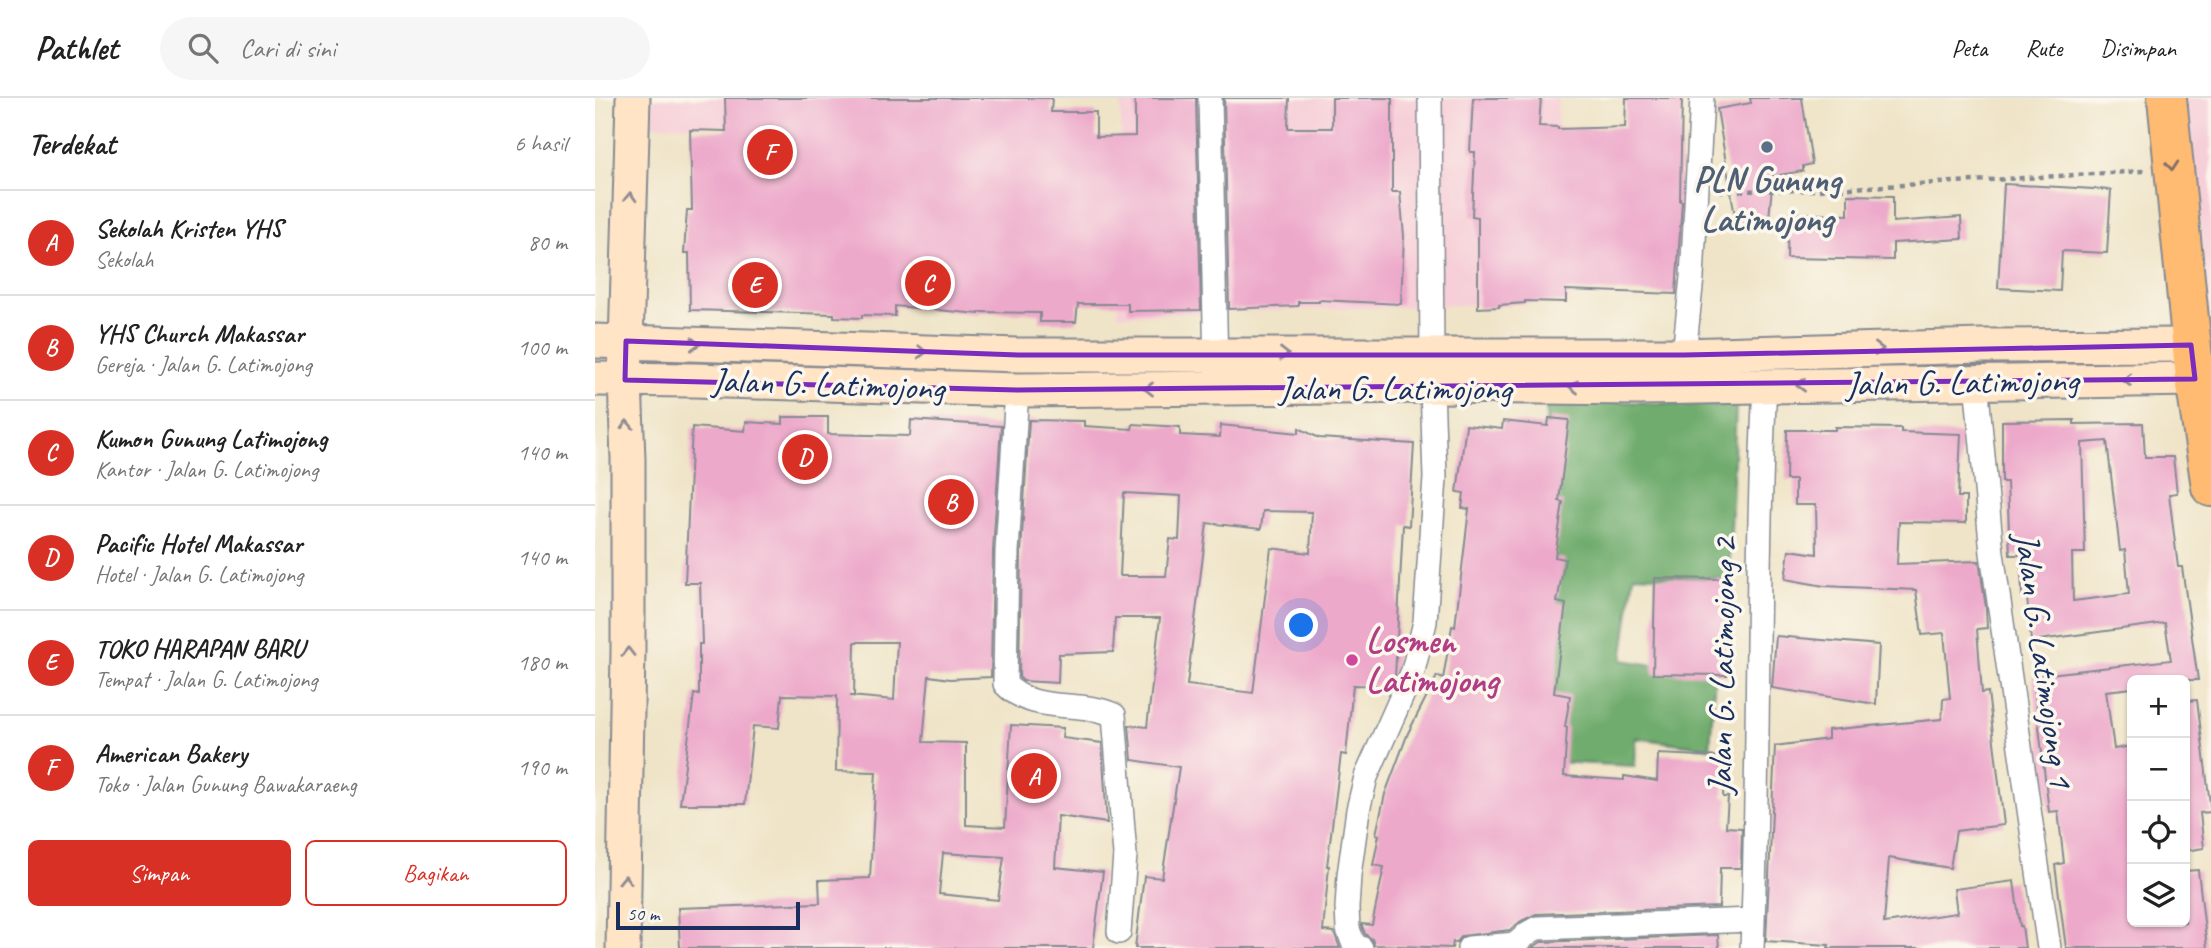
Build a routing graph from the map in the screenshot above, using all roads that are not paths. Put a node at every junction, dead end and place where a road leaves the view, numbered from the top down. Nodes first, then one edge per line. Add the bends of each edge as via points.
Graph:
1 (633, 98) edge
2 (1210, 98) edge
3 (1430, 98) edge
4 (1702, 98) edge
5 (2167, 98) edge
6 (611, 341) edge
7 (1216, 354) junction
8 (1432, 354) junction
9 (1684, 355) junction
10 (2198, 364) edge
11 (610, 379) edge
12 (1976, 382) junction
13 (1765, 385) junction
14 (1432, 386) junction
15 (1217, 389) junction
16 (1017, 390) junction
17 (2211, 487) edge
18 (1753, 920) junction
19 (1119, 932) dead end
20 (1357, 946) edge
21 (623, 948) edge
22 (1469, 948) edge
23 (1752, 948) edge
24 (2049, 948) edge

6 -> 1 main road
2 - 7 street
3 - 8 street
4 - 9 street
5 -> 10 highway
6 -> 7 main road, Jalan G. Latimojong via 1018,355
6 - 11 main road
7 -> 8 main road, Jalan G. Latimojong
7 - 15 street
8 - 9 main road, Jalan G. Latimojong
8 - 14 main road
9 -> 10 main road, Jalan G. Latimojong via 1981,346
10 -> 12 main road, Jalan G. Latimojong
10 - 17 highway
11 - 16 main road, Jalan G. Latimojong
21 -> 11 main road via 628,459
12 -> 13 main road, Jalan G. Latimojong
12 - 24 street, Jalan G. Latimojong 1 via 1992,553
13 -> 14 main road, Jalan G. Latimojong
13 - 18 street, Jalan G. Latimojong 2 via 1759,489
14 - 15 main road, Jalan G. Latimojong
14 - 20 street via 1435,478 1425,622 1413,671 1366,777 1361,799 1349,875 1348,929
15 -> 16 main road, Jalan G. Latimojong
16 - 19 street via 1005,684 1023,699 1114,715 1125,855
18 - 22 street via 1537,928 1516,944
18 - 23 street, Jalan G. Latimojong 2

